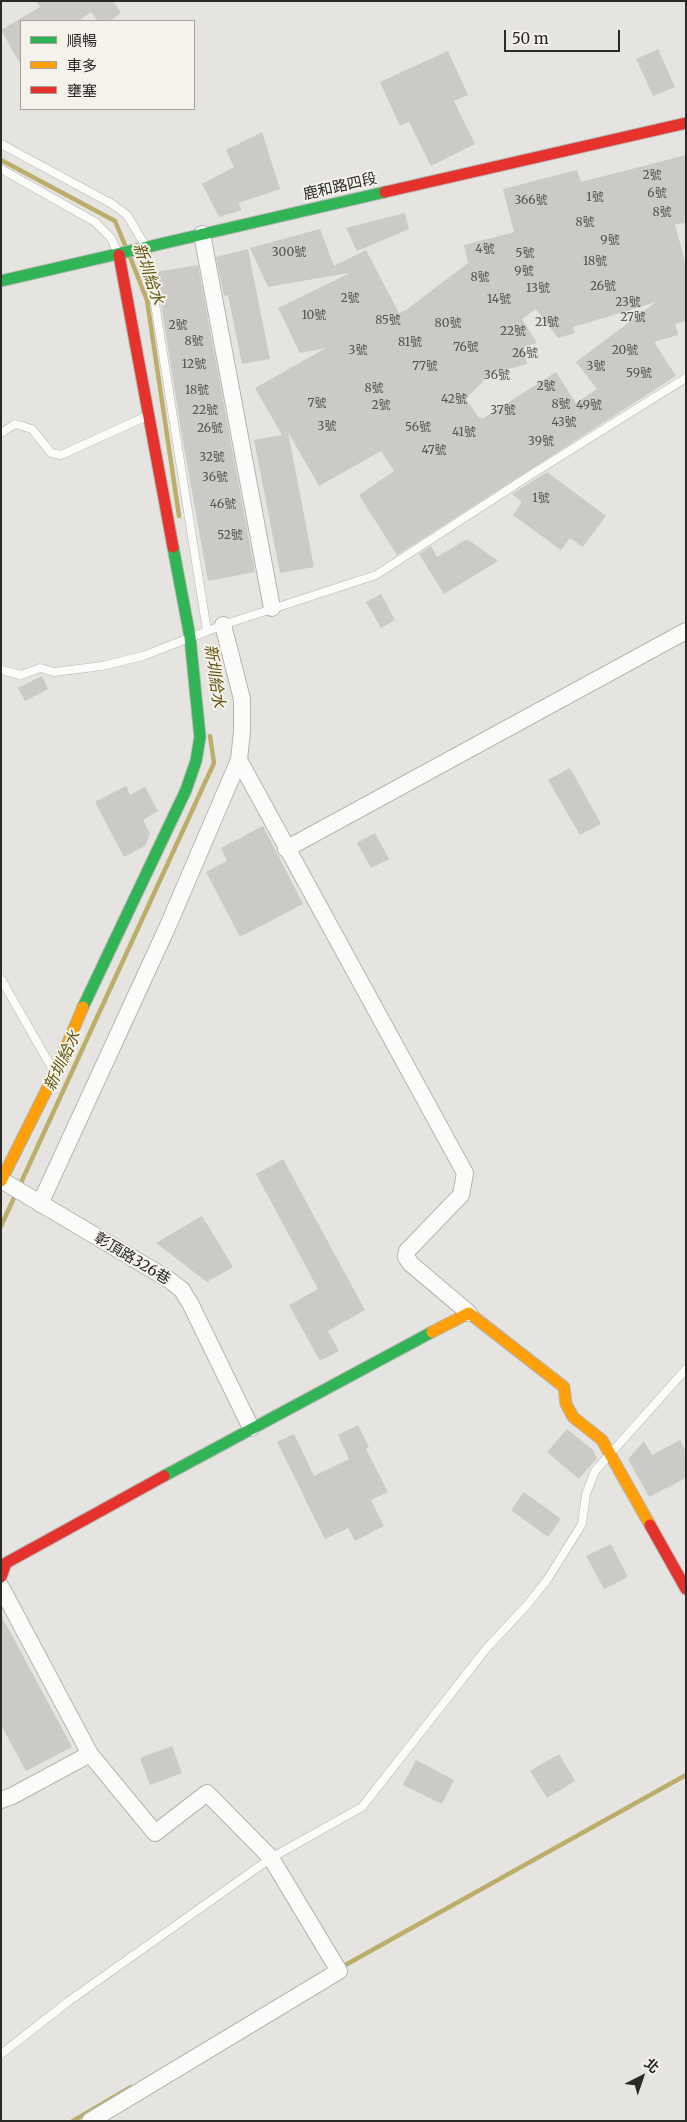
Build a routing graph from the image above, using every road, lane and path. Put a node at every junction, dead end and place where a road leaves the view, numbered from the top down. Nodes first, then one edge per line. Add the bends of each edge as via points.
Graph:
1 (686, 123) edge
2 (1, 144) edge
3 (1, 168) edge
4 (202, 234) junction
5 (146, 247) junction
6 (118, 255) junction
7 (1, 281) edge
8 (686, 378) edge
9 (149, 415) junction
10 (1, 433) edge
11 (272, 608) junction
12 (223, 625) junction
13 (207, 631) junction
14 (686, 631) edge
15 (190, 637) junction
16 (1, 670) edge
17 (240, 760) junction
18 (286, 849) junction
19 (1, 978) edge
20 (55, 1074) junction
21 (3, 1181) edge
22 (40, 1204) junction
23 (469, 1313) junction
24 (686, 1369) edge
25 (251, 1428) junction
26 (608, 1454) junction
27 (1, 1577) edge
28 (1, 1587) edge
29 (686, 1589) edge
30 (90, 1754) junction
31 (1, 1800) edge
32 (271, 1858) junction
33 (1, 2054) edge
34 (90, 2121) edge

1 - 4 street, 鹿和路四段
2 - 5 lane via 112,204 127,215
3 - 6 lane via 95,222 111,238
4 - 5 street, 鹿和路四段
4 - 11 street
5 - 6 street, 鹿和路四段
5 - 13 lane
6 - 7 street, 鹿和路四段
6 - 9 street
8 - 11 lane via 376,575
9 - 10 lane via 61,455 51,453 32,429 15,424
9 - 15 street
11 - 12 lane
12 - 13 lane
12 - 17 street via 242,699
13 - 15 lane
14 - 18 street
15 - 16 lane via 143,656 102,666 54,672 40,668 21,676
15 - 20 street via 200,737 196,761 186,790 73,1029
17 - 18 street
17 - 22 street
18 - 23 street via 465,1173 460,1195 407,1250 406,1258
19 - 20 lane
20 - 21 street
21 - 22 street, 彰頂路326巷
22 - 25 street, 彰頂路326巷 via 182,1290
23 - 25 street
23 - 26 street via 564,1387 566,1404 573,1417 602,1440
24 - 26 lane
25 - 27 street via 6,1563
26 - 29 street
26 - 32 lane via 595,1471 586,1494 582,1524 547,1580 486,1648 362,1807
28 - 30 street
30 - 31 street
30 - 32 street via 155,1833 207,1793
32 - 33 lane
32 - 34 street via 339,1972

